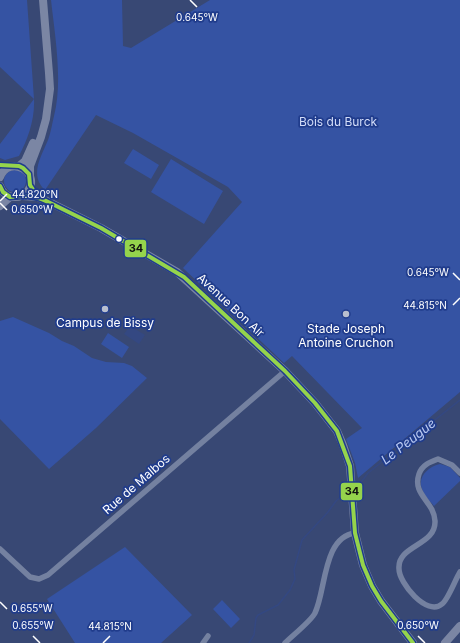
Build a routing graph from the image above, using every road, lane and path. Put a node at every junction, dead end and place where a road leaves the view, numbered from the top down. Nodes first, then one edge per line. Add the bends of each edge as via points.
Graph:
1 (37, 0) edge
2 (42, 0) edge
3 (0, 165) edge
4 (15, 166) junction
5 (0, 176) edge
6 (30, 182) junction
7 (0, 189) edge
8 (22, 196) junction
9 (10, 197) junction
10 (38, 197) junction
11 (0, 206) edge
12 (285, 371) junction
13 (460, 473) edge
14 (356, 533) junction
15 (0, 550) edge
16 (460, 572) edge
17 (460, 626) edge
18 (208, 636) dead end
19 (203, 643) edge
20 (285, 643) edge
21 (414, 643) edge
22 (444, 643) edge

1 - 4 main road via 44,71 44,103 30,152 25,161
2 - 6 main road via 50,89 41,137 30,166
3 - 4 main road
4 - 5 main road
4 - 6 main road via 26,171
6 - 8 main road via 28,190
6 - 10 main road
7 - 9 main road
8 - 9 main road, Avenue Bon Air
8 - 10 main road, Avenue Bon Air
9 - 11 main road
10 - 12 main road, Avenue Bon Air via 101,228 177,272
12 - 14 main road, Avenue Bon Air via 315,403 336,430 343,445 350,466
12 - 15 street, Rue de Malbos via 48,575 39,579 30,577
13 - 16 street via 452,465 438,459 420,470 418,490 432,508 434,528 428,538 401,558 398,568 410,590 424,604 433,608 442,605 446,600
14 - 20 street via 347,535 334,546 315,614
14 - 21 main road, Avenue Bon Air via 363,565 372,586
17 - 22 main road
18 - 19 street

